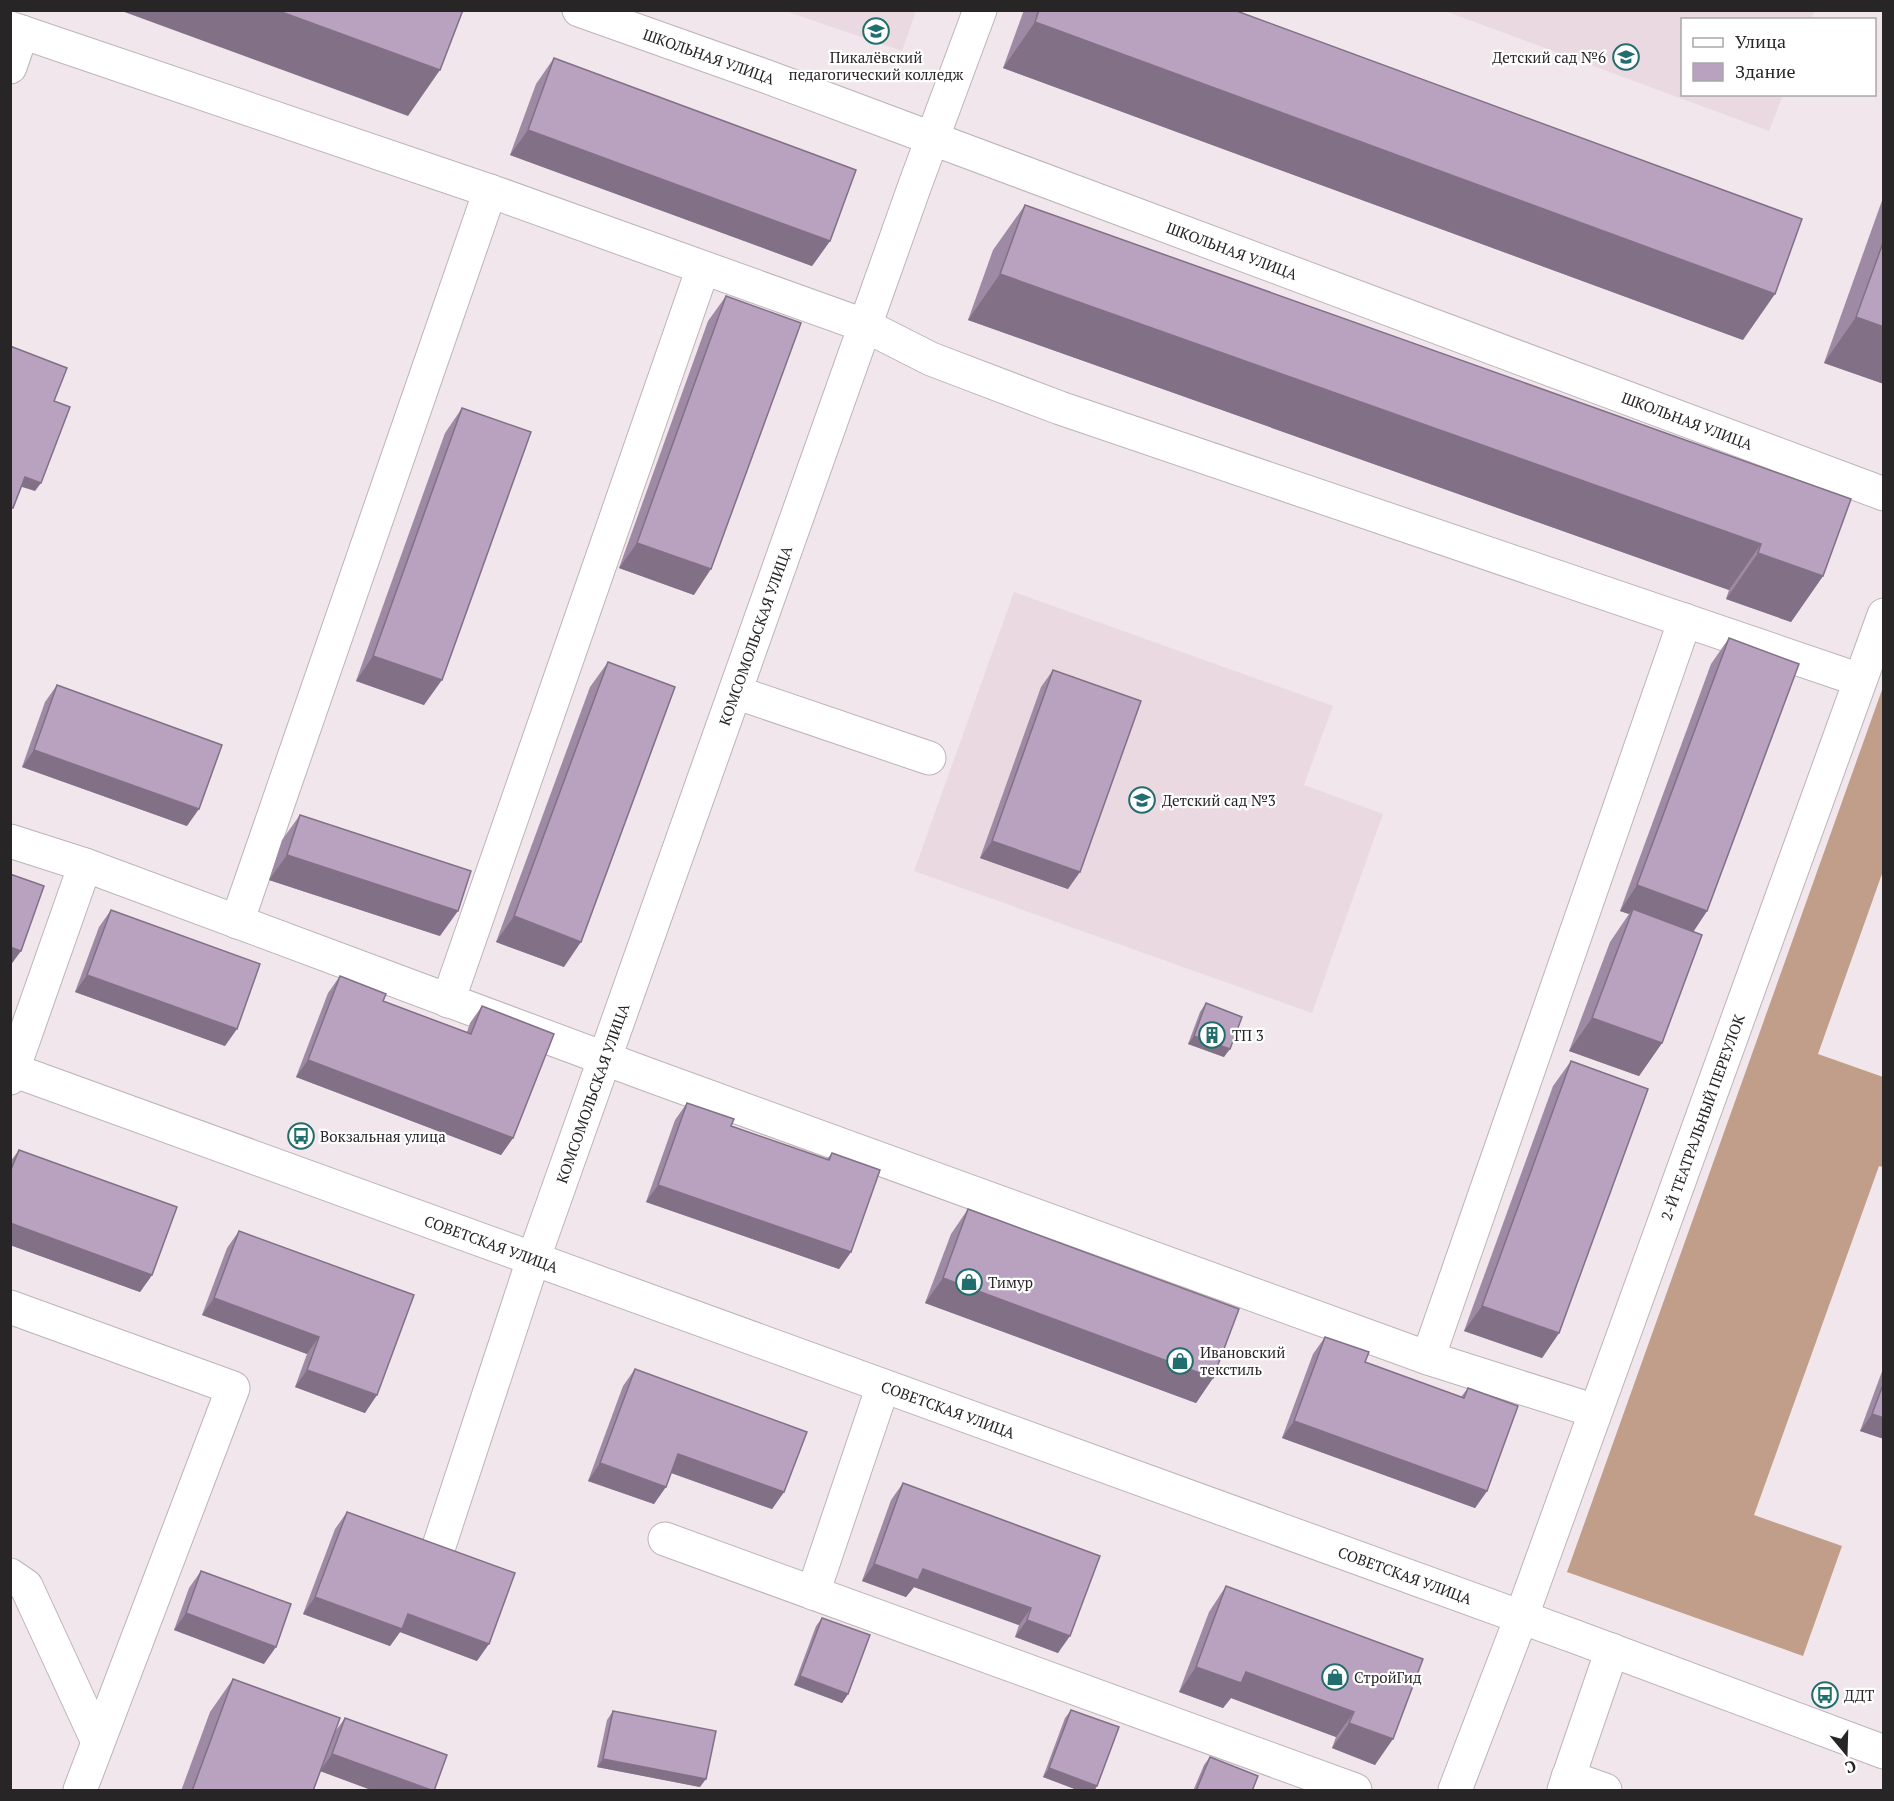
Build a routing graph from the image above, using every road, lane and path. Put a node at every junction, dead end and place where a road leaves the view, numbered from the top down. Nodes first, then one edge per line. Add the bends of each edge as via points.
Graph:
1 (579, 10) edge
2 (980, 10) edge
3 (630, 19) edge
4 (16, 30) edge
5 (10, 67) edge
6 (933, 140) junction
7 (490, 191) junction
8 (703, 268) junction
9 (866, 326) junction
10 (1884, 494) edge
11 (1884, 615) edge
12 (1685, 620) junction
13 (1860, 680) junction
14 (735, 692) junction
15 (929, 758) dead end
16 (10, 841) edge
17 (85, 866) junction
18 (237, 922) junction
19 (448, 1001) junction
20 (605, 1059) junction
21 (12, 1073) edge
22 (533, 1260) junction
23 (10, 1307) edge
24 (1428, 1358) junction
25 (883, 1386) junction
26 (1595, 1411) junction
27 (665, 1539) dead end
28 (439, 1546) edge
29 (10, 1575) edge
30 (813, 1593) junction
31 (1521, 1618) junction
32 (1612, 1650) junction
33 (98, 1742) junction
34 (1884, 1752) edge
35 (1566, 1784) edge
36 (80, 1791) edge
37 (1354, 1791) edge
38 (1455, 1791) edge
39 (1605, 1791) edge

1 - 3 street, ШКОЛЬНАЯ УЛИЦА
2 - 6 street, КОМСОМОЛЬСКАЯ УЛИЦА
3 - 6 street, ШКОЛЬНАЯ УЛИЦА
4 - 5 street
4 - 7 street
6 - 9 street, КОМСОМОЛЬСКАЯ УЛИЦА
6 - 10 street, ШКОЛЬНАЯ УЛИЦА
7 - 8 street
7 - 18 street
8 - 9 street
8 - 19 street
9 - 12 street via 931,359 1060,408
9 - 14 street, КОМСОМОЛЬСКАЯ УЛИЦА
11 - 13 street, 2-Й ТЕАТРАЛЬНЫЙ ПЕРЕУЛОК
12 - 13 street
12 - 24 street
13 - 26 street, 2-Й ТЕАТРАЛЬНЫЙ ПЕРЕУЛОК
14 - 15 street
14 - 20 street, КОМСОМОЛЬСКАЯ УЛИЦА
16 - 17 street
17 - 18 street
17 - 21 street
18 - 19 street
19 - 20 street
20 - 22 street, КОМСОМОЛЬСКАЯ УЛИЦА
20 - 24 street
21 - 22 street, СОВЕТСКАЯ УЛИЦА
22 - 25 street, СОВЕТСКАЯ УЛИЦА
22 - 28 street, КОМСОМОЛЬСКАЯ УЛИЦА
23 - 33 street via 233,1388
24 - 26 street
25 - 30 street
25 - 31 street, СОВЕТСКАЯ УЛИЦА
26 - 31 street, 2-Й ТЕАТРАЛЬНЫЙ ПЕРЕУЛОК
27 - 30 street
29 - 33 street via 26,1586
30 - 37 street
31 - 32 street, СОВЕТСКАЯ УЛИЦА
31 - 38 street, 2-Й ТЕАТРАЛЬНЫЙ ПЕРЕУЛОК
32 - 34 street, СОВЕТСКАЯ УЛИЦА
32 - 35 street
33 - 36 street
35 - 39 street

